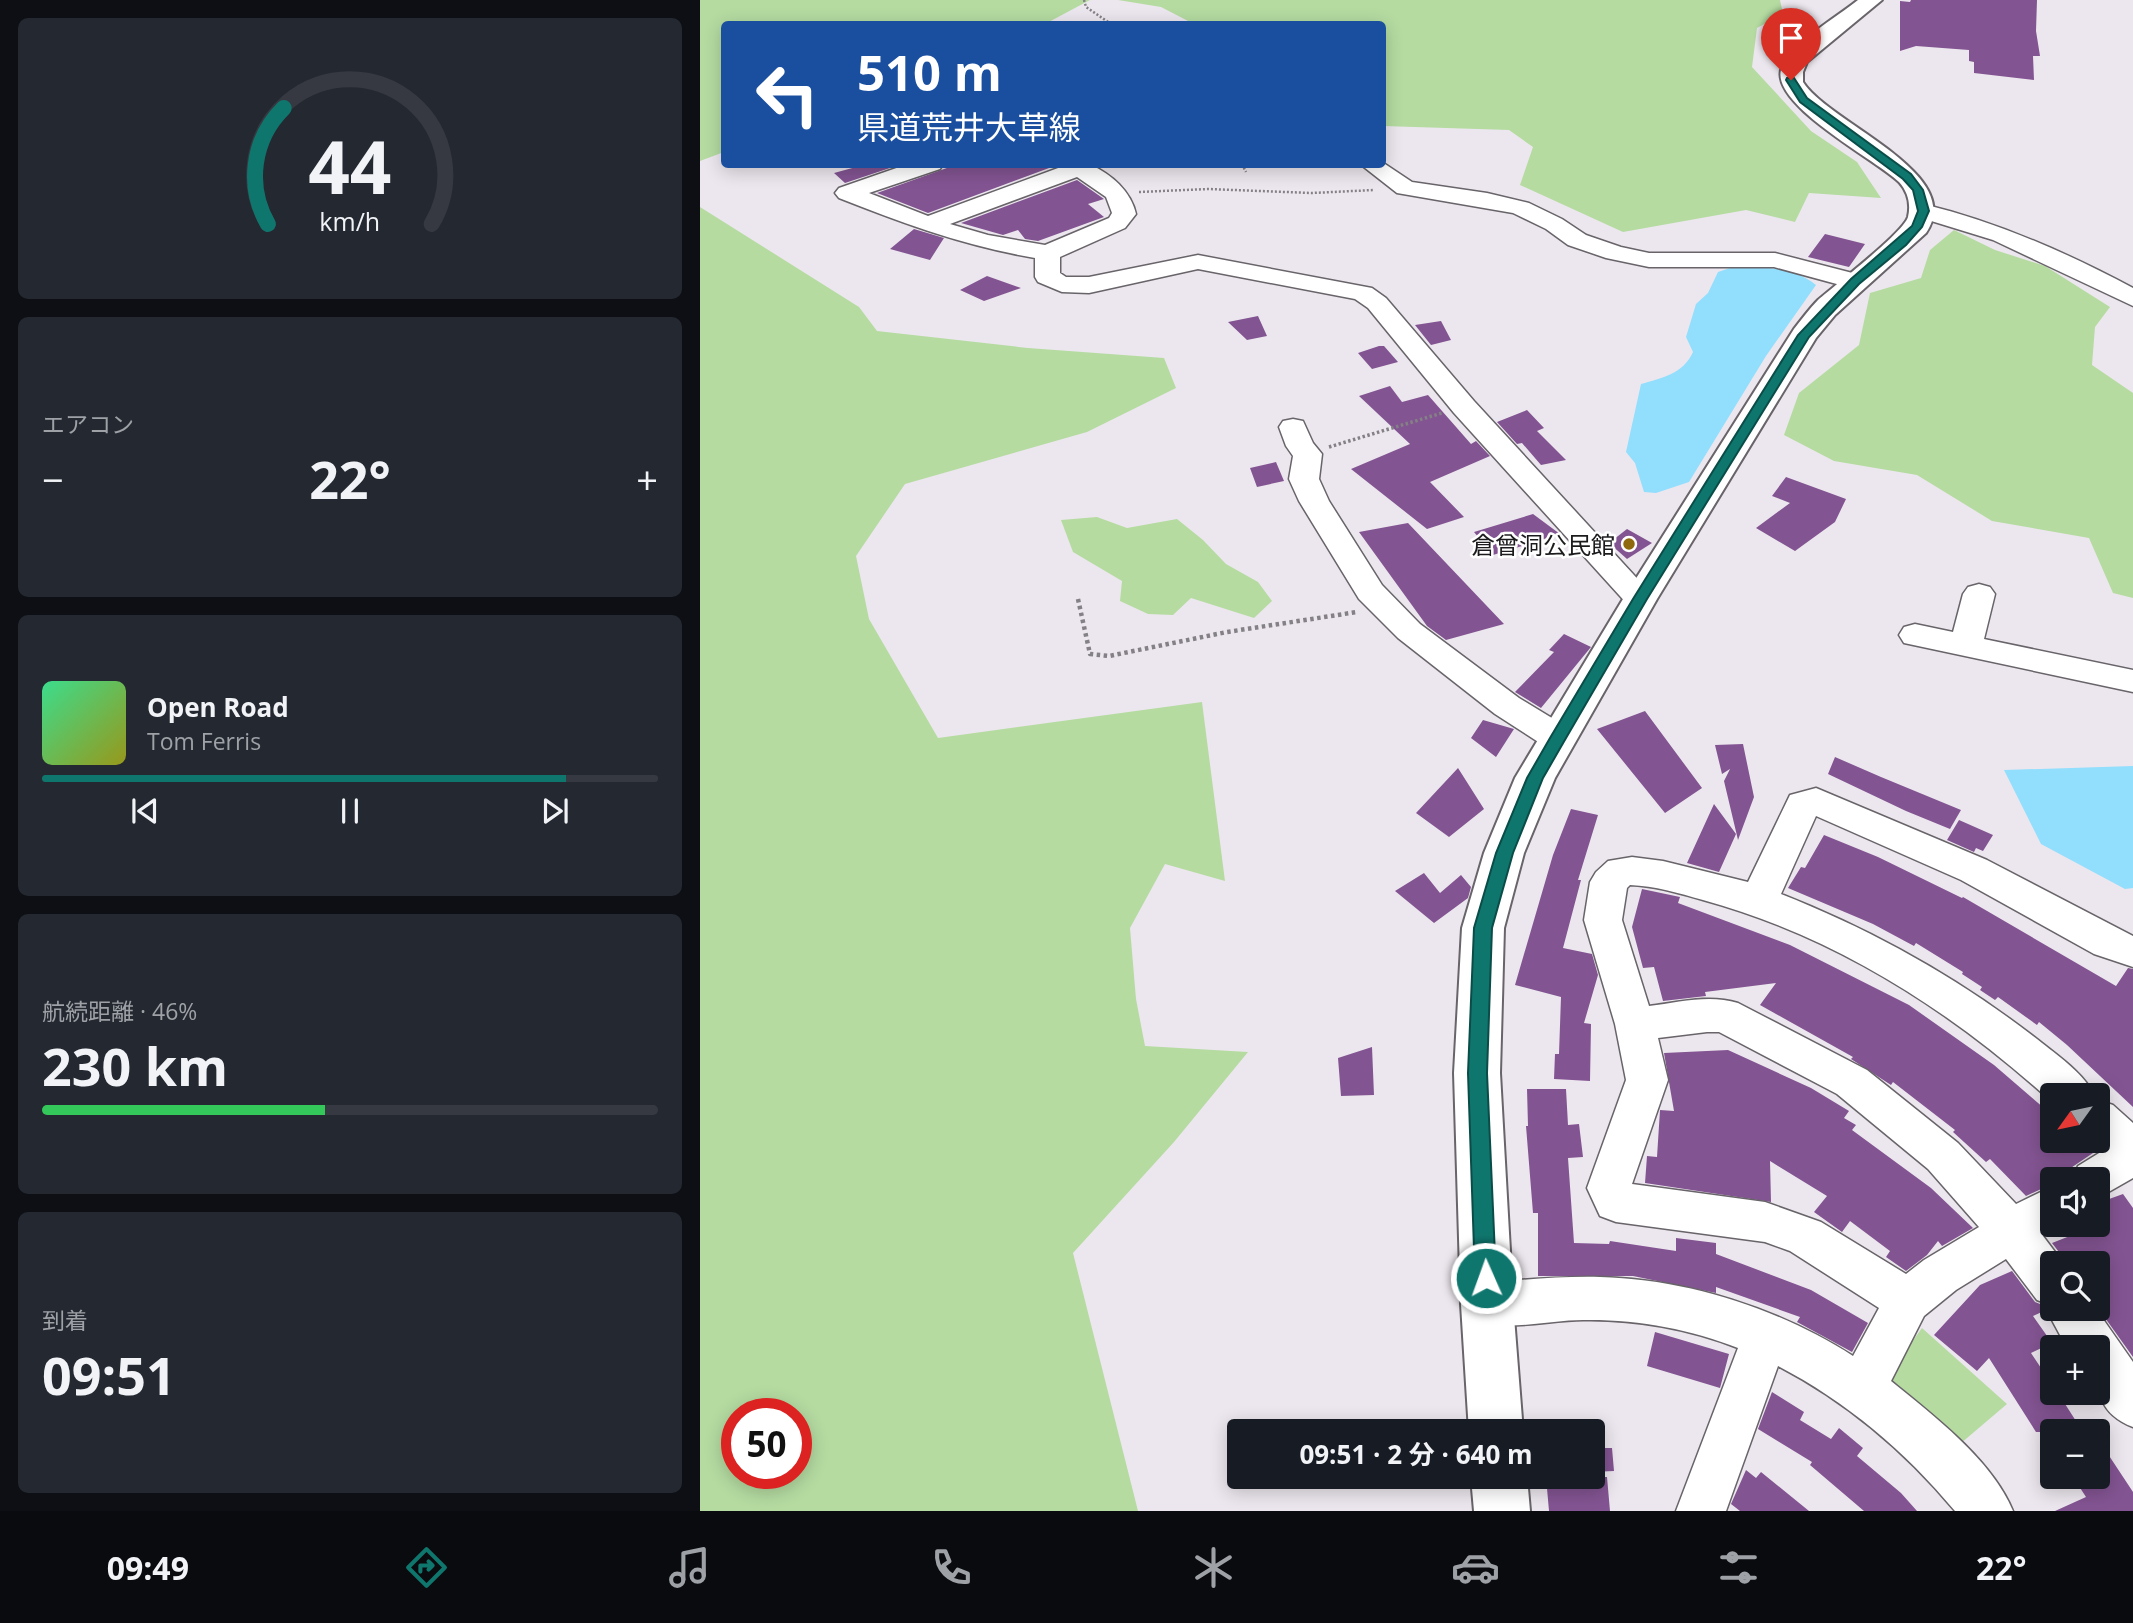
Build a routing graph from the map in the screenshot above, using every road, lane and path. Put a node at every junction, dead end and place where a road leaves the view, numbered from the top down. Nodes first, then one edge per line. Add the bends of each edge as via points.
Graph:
1 (1084, 0) edge
2 (1871, 0) edge
3 (1107, 21) edge
4 (920, 168) edge
5 (1244, 168) edge
6 (1377, 168) edge
7 (1083, 170) edge
8 (1246, 172) dead end
9 (1403, 187) junction
10 (1115, 191) junction
11 (1923, 211) junction
12 (932, 226) junction
13 (1048, 253) junction
14 (1855, 281) junction
15 (2133, 299) edge
16 (1464, 407) junction
17 (1301, 441) joint
18 (1979, 594) dead end
19 (1079, 599) dead end
20 (1640, 599) junction
21 (1386, 608) junction
22 (1915, 635) dead end
23 (1966, 646) junction
24 (2133, 681) edge
25 (1558, 738) junction
26 (1759, 901) junction
27 (2133, 952) edge
28 (1635, 1024) junction
29 (2059, 1083) edge
30 (2110, 1130) edge
31 (2133, 1152) edge
32 (2110, 1169) edge
33 (2040, 1214) edge
34 (2013, 1232) junction
35 (2040, 1267) edge
36 (1908, 1301) junction
37 (1487, 1304) junction
38 (1766, 1335) junction
39 (2110, 1369) edge
40 (1861, 1390) junction
41 (2133, 1403) edge
42 (1495, 1419) edge
43 (1500, 1489) edge
44 (1502, 1511) edge
45 (1702, 1511) edge
46 (1988, 1511) edge

1 - 3 path via 1086,7
2 - 11 main road via 1799,57 1791,67 1791,80 1804,100 1907,176 1918,190
4 - 12 street via 847,193
5 - 8 path
6 - 9 street
7 - 10 street
7 - 12 street
9 - 10 path via 1313,195 1208,189 1164,194
9 - 14 street via 1521,208 1577,240 1615,253 1649,260 1775,260
10 - 13 street via 1124,214 1117,223
11 - 14 main road via 1917,227 1902,243
11 - 15 street via 2002,235
12 - 13 street via 985,242
13 - 16 street via 1047,277 1075,286 1198,262 1363,293 1393,321
14 - 20 main road via 1804,335
16 - 17 path
16 - 20 street
17 - 21 street via 1304,479 1314,501 1370,592
18 - 23 street
19 - 21 path via 1090,654 1109,656 1227,632
20 - 25 main road
21 - 25 street via 1409,632
22 - 23 street
23 - 24 street
25 - 37 main road via 1535,778 1504,853 1483,928 1478,1073
26 - 27 street via 1803,804 1816,802 1974,870
26 - 28 street via 1643,869 1615,876 1609,882 1603,920
26 - 29 street via 1852,942 1929,984 1993,1028
28 - 34 street via 1724,1015 1852,1082 1943,1156
28 - 36 street via 1647,1080 1609,1188 1616,1202 1775,1225 1828,1249
30 - 31 street
31 - 32 street
33 - 34 street
34 - 35 street
34 - 36 street via 1940,1275
36 - 40 street
37 - 38 street via 1591,1298 1648,1303 1725,1318
37 - 42 main road
38 - 40 street via 1806,1353
38 - 45 street
39 - 41 street
40 - 46 street via 1937,1452
43 - 44 main road

